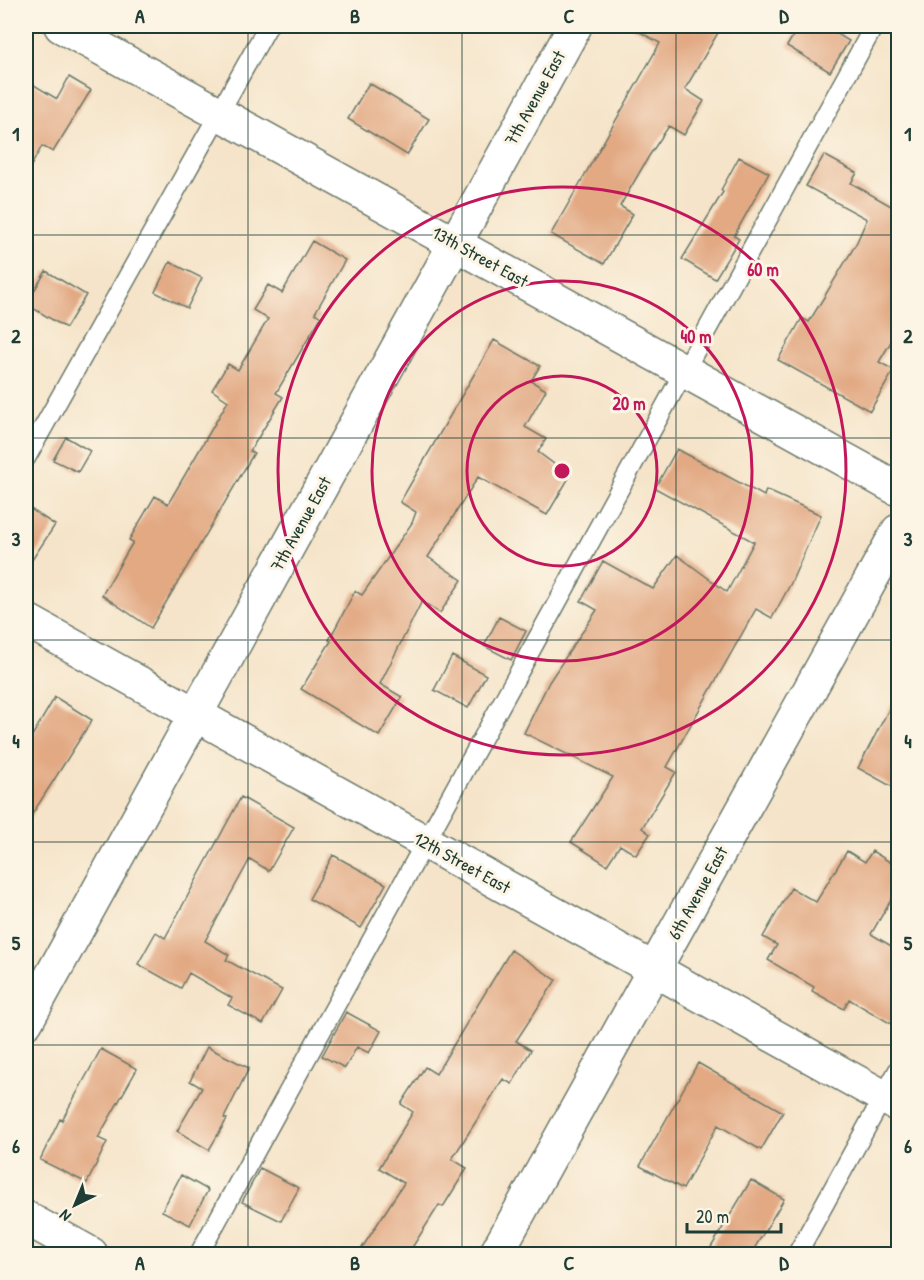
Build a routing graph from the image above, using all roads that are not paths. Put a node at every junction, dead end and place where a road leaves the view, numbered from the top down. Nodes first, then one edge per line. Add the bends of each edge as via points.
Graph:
1 (61, 26) edge
2 (268, 26) edge
3 (575, 26) edge
4 (874, 26) edge
5 (219, 114) junction
6 (454, 243) junction
7 (685, 371) junction
8 (26, 458) edge
9 (898, 489) edge
10 (898, 531) edge
11 (26, 620) edge
12 (196, 715) junction
13 (425, 842) junction
14 (655, 969) junction
15 (26, 1022) edge
16 (894, 1090) edge
17 (26, 1218) edge
18 (91, 1254) edge
19 (199, 1254) edge
20 (496, 1254) edge
21 (797, 1254) edge

1 - 5 street, 13th Street East
2 - 5 lane
3 - 6 street, 7th Avenue East
4 - 7 lane
5 - 6 street, 13th Street East
5 - 8 lane
6 - 7 street, 13th Street East
6 - 12 street, 7th Avenue East
7 - 9 street, 13th Street East
7 - 13 lane
10 - 14 street, 6th Avenue East
11 - 12 street, 12th Street East
12 - 13 street, 12th Street East
12 - 15 street, 7th Avenue East
13 - 14 street, 12th Street East
13 - 19 lane
14 - 16 street, 12th Street East
14 - 20 street, 6th Avenue East
16 - 21 lane
17 - 18 street

